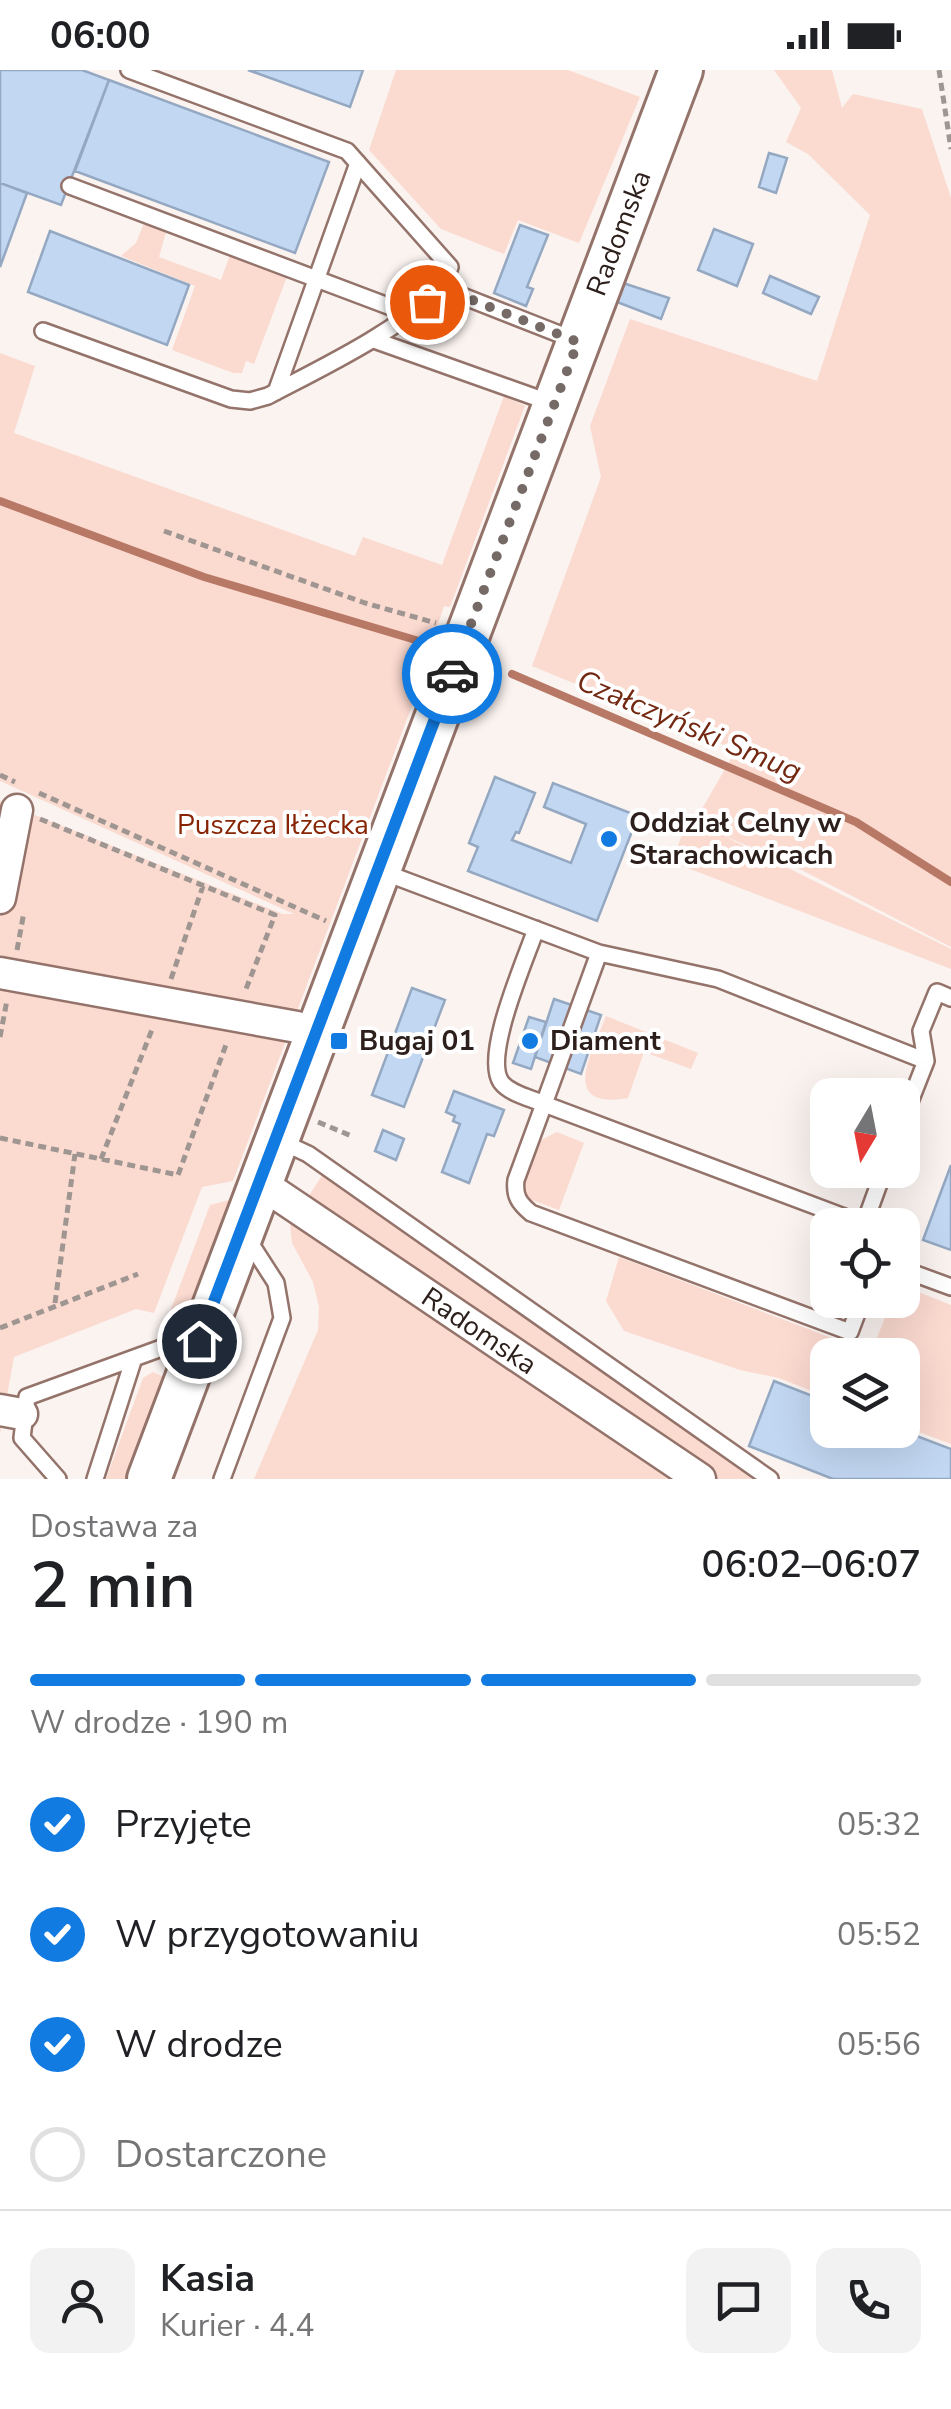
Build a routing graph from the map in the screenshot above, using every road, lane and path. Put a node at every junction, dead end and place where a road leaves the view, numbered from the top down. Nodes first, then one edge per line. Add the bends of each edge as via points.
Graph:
1 (129, 70) edge
2 (680, 70) edge
3 (938, 70) edge
4 (951, 149) edge
5 (358, 163) junction
6 (70, 186) dead end
7 (316, 279) junction
8 (442, 288) junction
9 (412, 316) junction
10 (43, 331) dead end
11 (374, 340) junction
12 (578, 342) junction
13 (276, 392) junction
14 (554, 404) junction
15 (164, 531) dead end
16 (468, 632) junction
17 (0, 775) edge
18 (22, 794) junction
19 (379, 870) junction
20 (14, 897) edge
21 (334, 925) dead end
22 (536, 929) junction
23 (598, 953) junction
24 (6, 974) edge
25 (951, 998) edge
26 (297, 1027) dead end
27 (0, 1036) edge
28 (926, 1061) junction
29 (919, 1078) edge
30 (544, 1104) junction
31 (316, 1120) dead end
32 (354, 1137) dead end
33 (0, 1138) edge
34 (276, 1140) junction
35 (76, 1154) junction
36 (101, 1159) dead end
37 (259, 1182) junction
38 (818, 1208) edge
39 (241, 1229) junction
40 (138, 1274) dead end
41 (920, 1276) edge
42 (951, 1287) edge
43 (55, 1304) junction
44 (810, 1317) edge
45 (812, 1318) edge
46 (855, 1318) edge
47 (0, 1328) edge
48 (199, 1341) junction
49 (134, 1358) junction
50 (11, 1412) edge
51 (58, 1479) edge
52 (95, 1479) edge
53 (149, 1479) edge
54 (222, 1479) edge
55 (700, 1479) edge
56 (770, 1479) edge

1 - 5 lane via 347,151
2 - 12 street, Radomska
3 - 4 path
5 - 7 lane
5 - 8 lane via 450,266
6 - 7 lane
7 - 9 lane
7 - 13 lane
8 - 9 lane
8 - 12 lane
9 - 11 lane
10 - 13 lane via 232,399
11 - 13 lane
11 - 14 lane
12 - 14 street, Radomska
14 - 16 street, Radomska
15 - 16 path
16 - 19 street, Radomska
17 - 18 path
18 - 20 street
18 - 21 path
19 - 22 lane
19 - 34 street, Radomska
20 - 24 path
22 - 23 lane
22 - 30 lane via 495,1049 499,1079
23 - 28 lane via 718,979
23 - 30 lane
24 - 26 street
24 - 27 path
25 - 28 lane via 937,992 921,1031
28 - 29 lane
30 - 38 lane
30 - 44 lane via 516,1180 520,1204 531,1213
31 - 32 path
33 - 35 path
34 - 37 street, Radomska
34 - 56 lane via 324,1166
35 - 36 path
35 - 43 path
37 - 39 street, Radomska
37 - 55 street, Radomska
39 - 48 street, Radomska
39 - 54 lane via 276,1283 282,1318
40 - 43 path
41 - 42 lane
43 - 47 path
45 - 46 lane via 850,1332
48 - 49 lane
48 - 53 street, Radomska
49 - 50 lane via 35,1392
49 - 52 lane
50 - 51 lane via 22,1438

